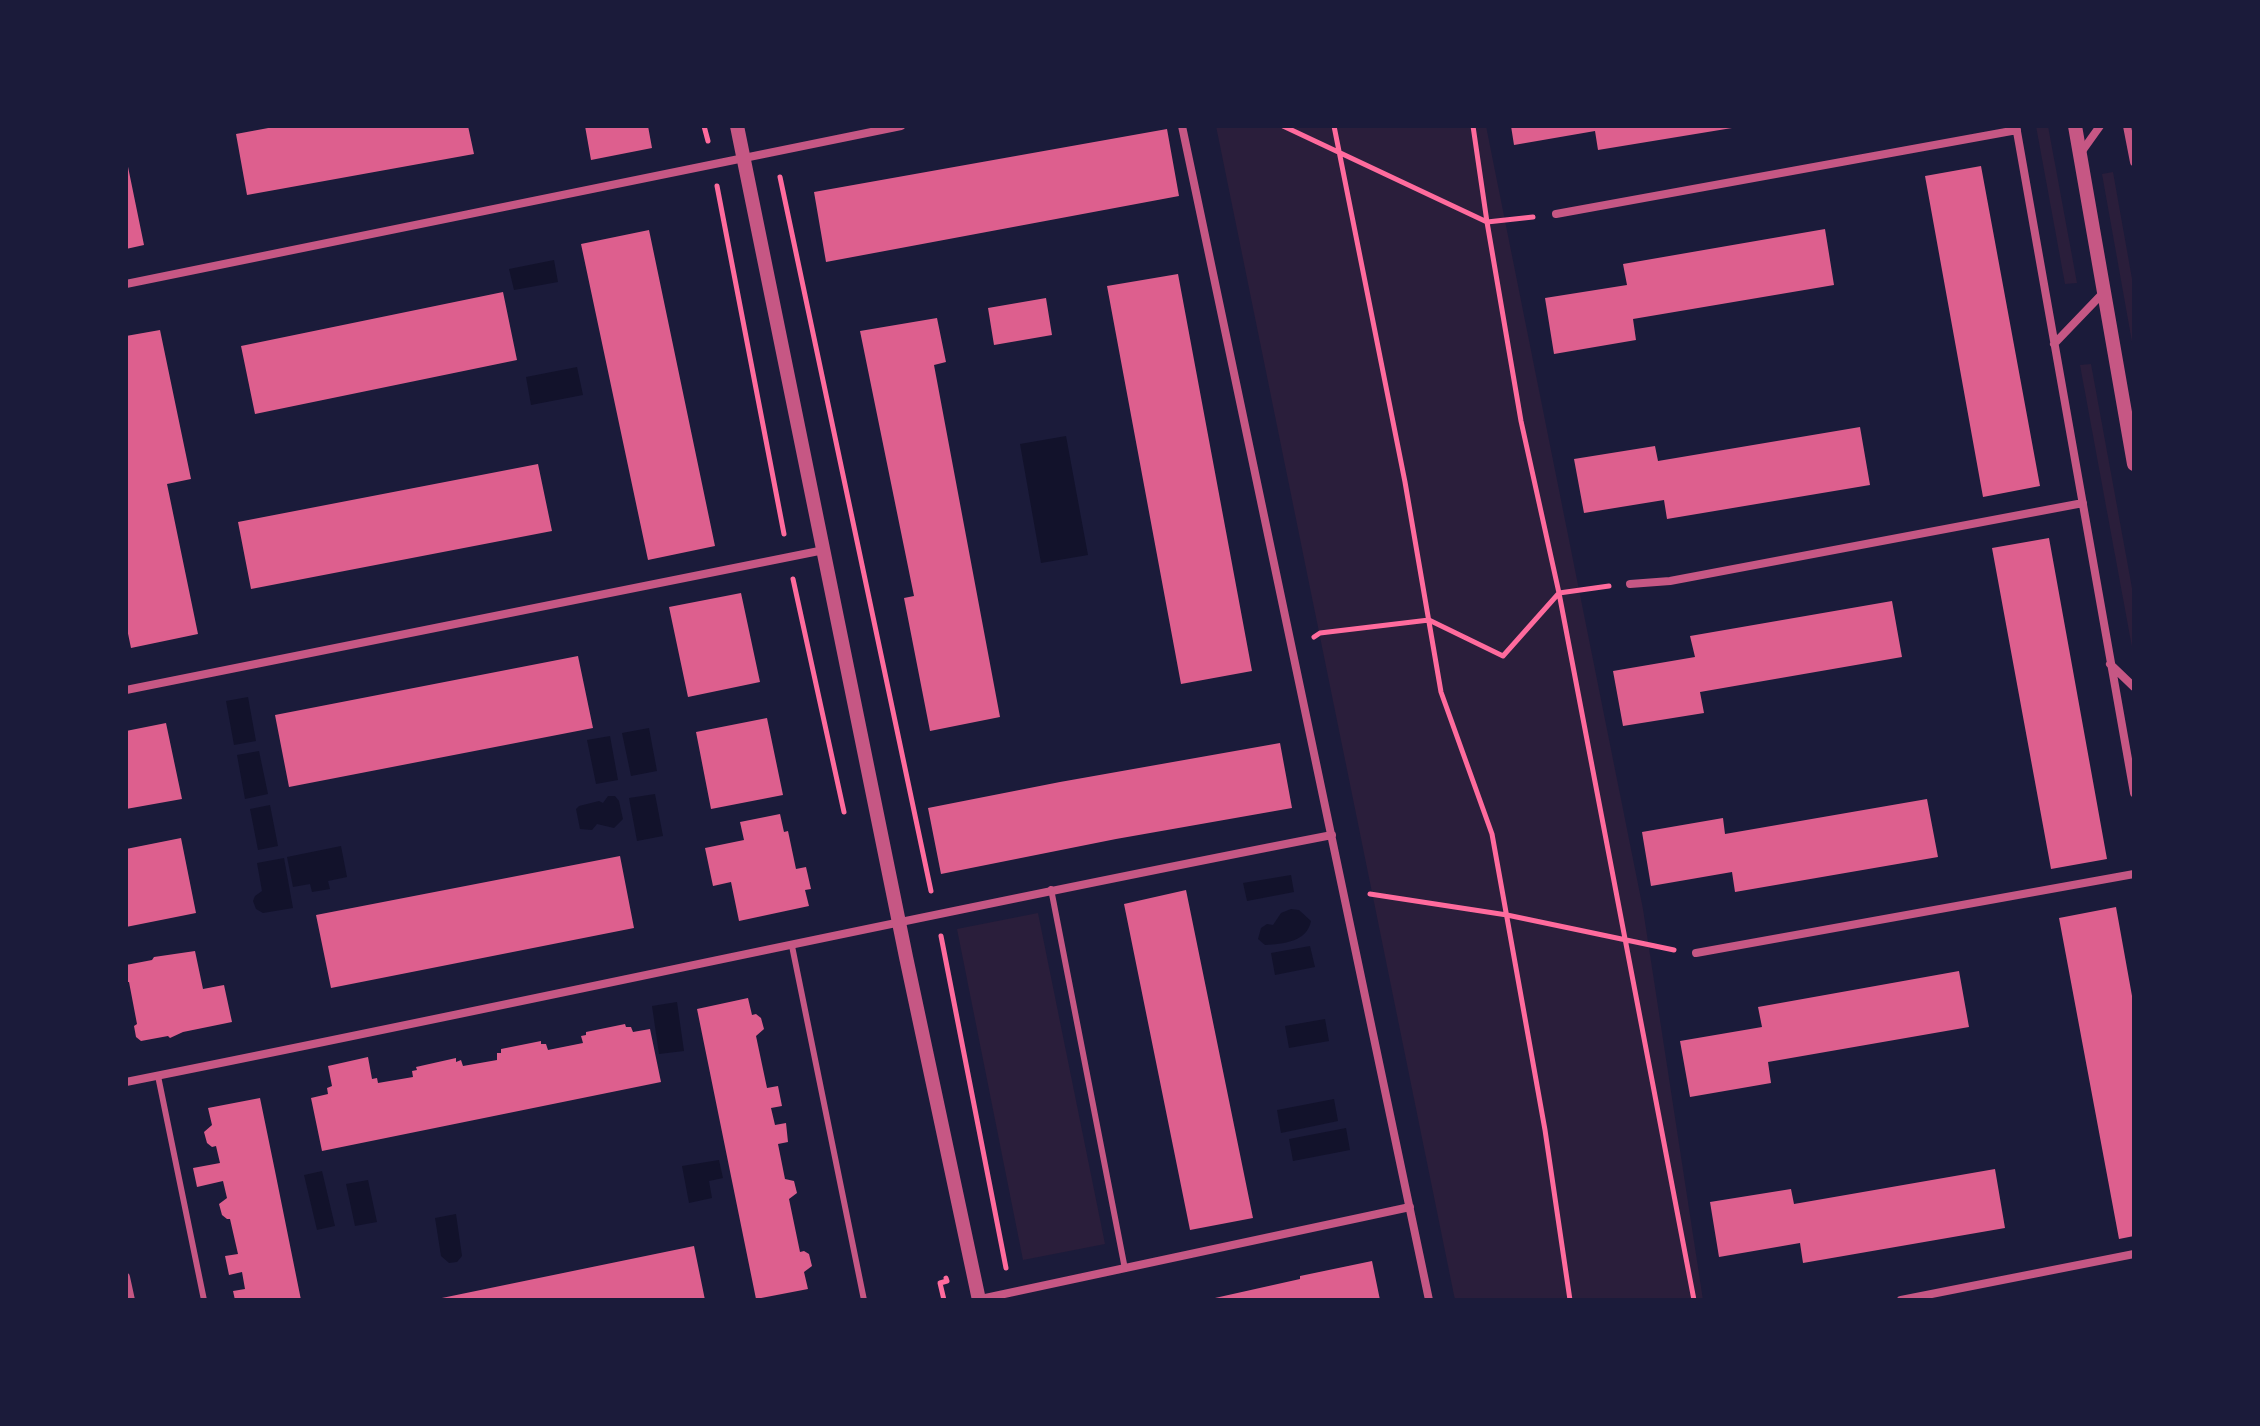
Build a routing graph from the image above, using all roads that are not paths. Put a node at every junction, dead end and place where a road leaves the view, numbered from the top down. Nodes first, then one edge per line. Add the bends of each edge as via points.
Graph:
1 (737, 126) edge
2 (901, 126) edge
3 (1182, 126) edge
4 (2075, 126) edge
5 (2100, 126) edge
6 (2127, 126) edge
7 (2017, 128) edge
8 (2080, 154) junction
9 (744, 158) junction
10 (2134, 162) edge
11 (1556, 214) road end
12 (126, 284) edge
13 (2103, 293) junction
14 (2054, 344) junction
15 (2134, 464) edge
16 (2083, 503) junction
17 (824, 550) junction
18 (1630, 584) road end
19 (2109, 664) junction
20 (2134, 687) edge
21 (126, 690) edge
22 (2134, 793) edge
23 (1332, 835) junction
24 (2134, 874) edge
25 (1051, 889) junction
26 (899, 923) junction
27 (792, 946) junction
28 (1696, 953) road end
29 (158, 1076) junction
30 (126, 1082) edge
31 (1410, 1207) junction
32 (2134, 1254) edge
33 (1125, 1269) junction
34 (126, 1277) edge
35 (131, 1300) edge
36 (204, 1300) edge
37 (864, 1300) edge
38 (978, 1300) edge
39 (1429, 1300) edge
40 (1901, 1300) edge

1 - 9 street
2 - 9 street
3 - 23 street
4 - 8 street
5 - 8 street
6 - 10 street
7 - 11 street
7 - 14 street
8 - 13 street
9 - 12 street
9 - 17 street
13 - 14 street
13 - 15 street
14 - 16 street
16 - 18 street via 1670,581
16 - 19 street
17 - 21 street
17 - 26 street
19 - 20 street
19 - 22 street
23 - 25 street
23 - 31 street
24 - 28 street
25 - 26 street
25 - 33 lane
26 - 27 street
26 - 38 street
27 - 29 street
27 - 37 lane
29 - 30 street
29 - 36 lane
31 - 33 street
31 - 39 street
32 - 40 street
33 - 38 street
34 - 35 street

